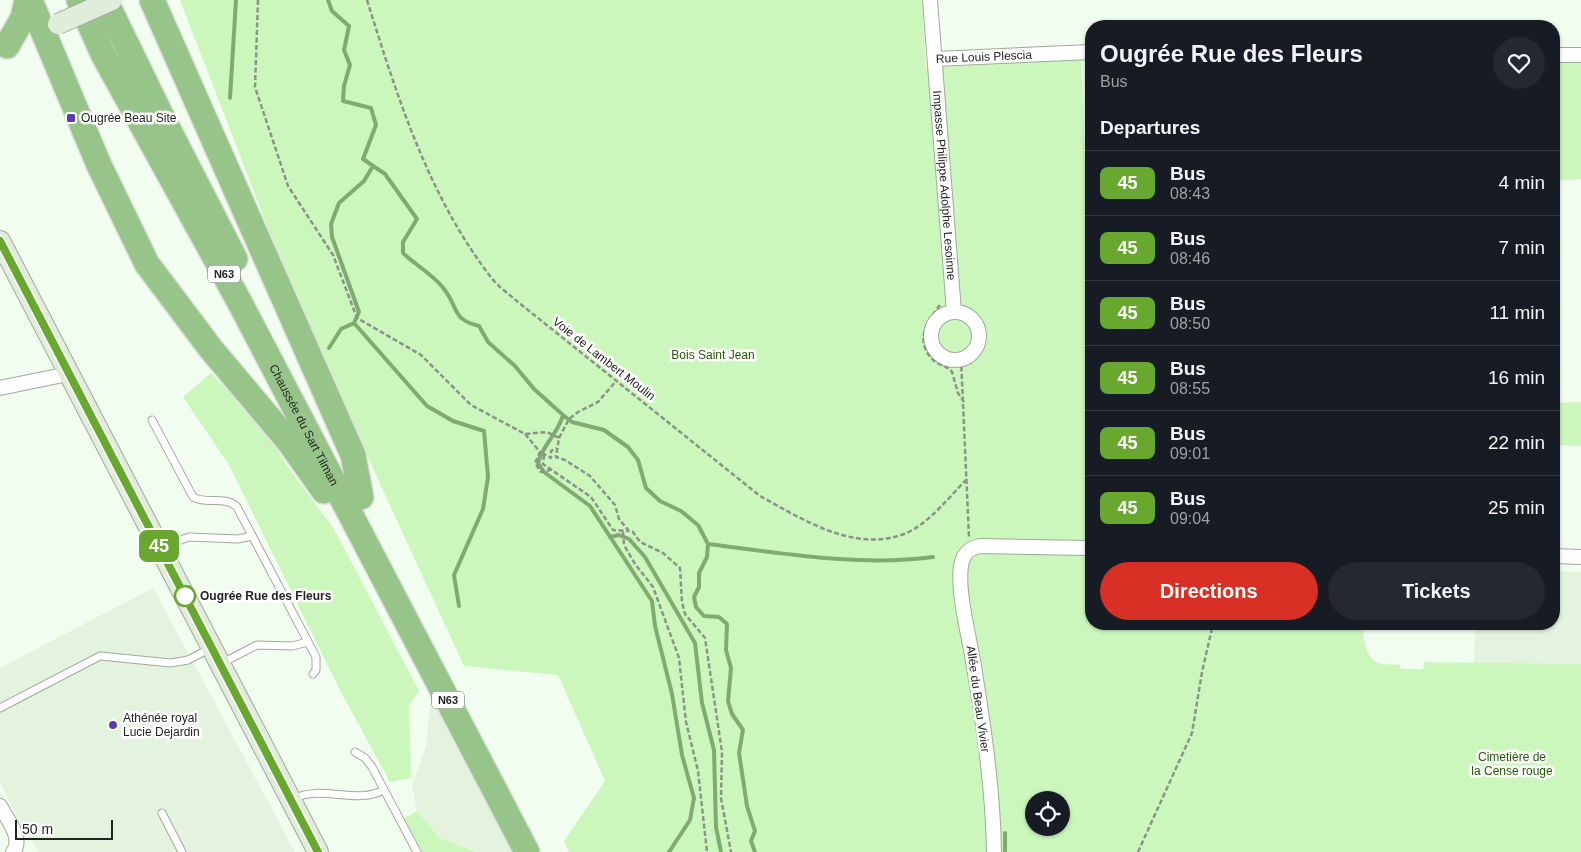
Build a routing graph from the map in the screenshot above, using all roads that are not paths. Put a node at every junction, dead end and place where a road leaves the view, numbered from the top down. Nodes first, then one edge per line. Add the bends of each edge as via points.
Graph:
1 (28, 0) edge
2 (79, 0) edge
3 (105, 0) edge
4 (112, 0) edge
5 (152, 0) edge
6 (930, 0) edge
7 (50, 27) junction
8 (3, 48) edge
9 (1085, 52) edge
10 (1560, 55) edge
11 (1581, 55) edge
12 (935, 59) junction
13 (0, 241) edge
14 (954, 312) junction
15 (68, 374) junction
16 (0, 388) edge
17 (152, 420) dead end
18 (361, 497) junction
19 (252, 536) junction
20 (160, 548) junction
21 (369, 548) junction
22 (1085, 548) edge
23 (1560, 556) edge
24 (1581, 557) edge
25 (308, 642) junction
26 (216, 656) junction
27 (313, 674) dead end
28 (0, 708) edge
29 (355, 752) dead end
30 (384, 790) junction
31 (291, 800) junction
32 (0, 806) edge
33 (162, 813) dead end
34 (13, 852) edge
35 (182, 852) edge
36 (318, 852) edge
37 (417, 852) edge
38 (527, 852) edge
39 (545, 852) edge
40 (994, 852) edge

1 - 7 highway
1 - 8 highway via 23,18
2 - 21 highway, Chaussée du Sart Tilman / N63 via 103,54 239,301
3 - 18 highway, Chaussée du Sart Tilman / N63 via 160,113
4 - 7 street, bridge
5 - 18 highway via 353,455
6 - 12 street, Rue Louis Plescia
7 - 8 street
7 - 21 highway via 99,165 147,264 210,348 290,443 346,523
9 - 12 street, Rue Louis Plescia
10 - 11 street
12 - 14 street, Impasse Philippe Adolphe Lesoinne
13 - 15 street
14 - 14 street via 935,323 931,338 933,346 951,359 972,353 977,346 978,330 969,317
15 - 16 street
15 - 20 street
17 - 19 lane via 193,497 233,503
18 - 39 highway, Chaussée du Sart Tilman / N63
19 - 20 lane via 238,539 189,537
19 - 25 lane
20 - 26 street
21 - 38 highway, Chaussée du Sart Tilman / N63
22 - 40 street, Allée du Beau Vivier via 995,546 970,549 962,561 961,577 985,740
23 - 24 street
25 - 26 lane via 292,646 258,645
25 - 27 lane via 317,662
26 - 28 lane via 171,664 100,656
26 - 31 street
29 - 30 lane via 372,767
30 - 31 lane via 368,796 311,793
30 - 37 lane
31 - 36 street
32 - 34 street via 17,838
33 - 35 lane

